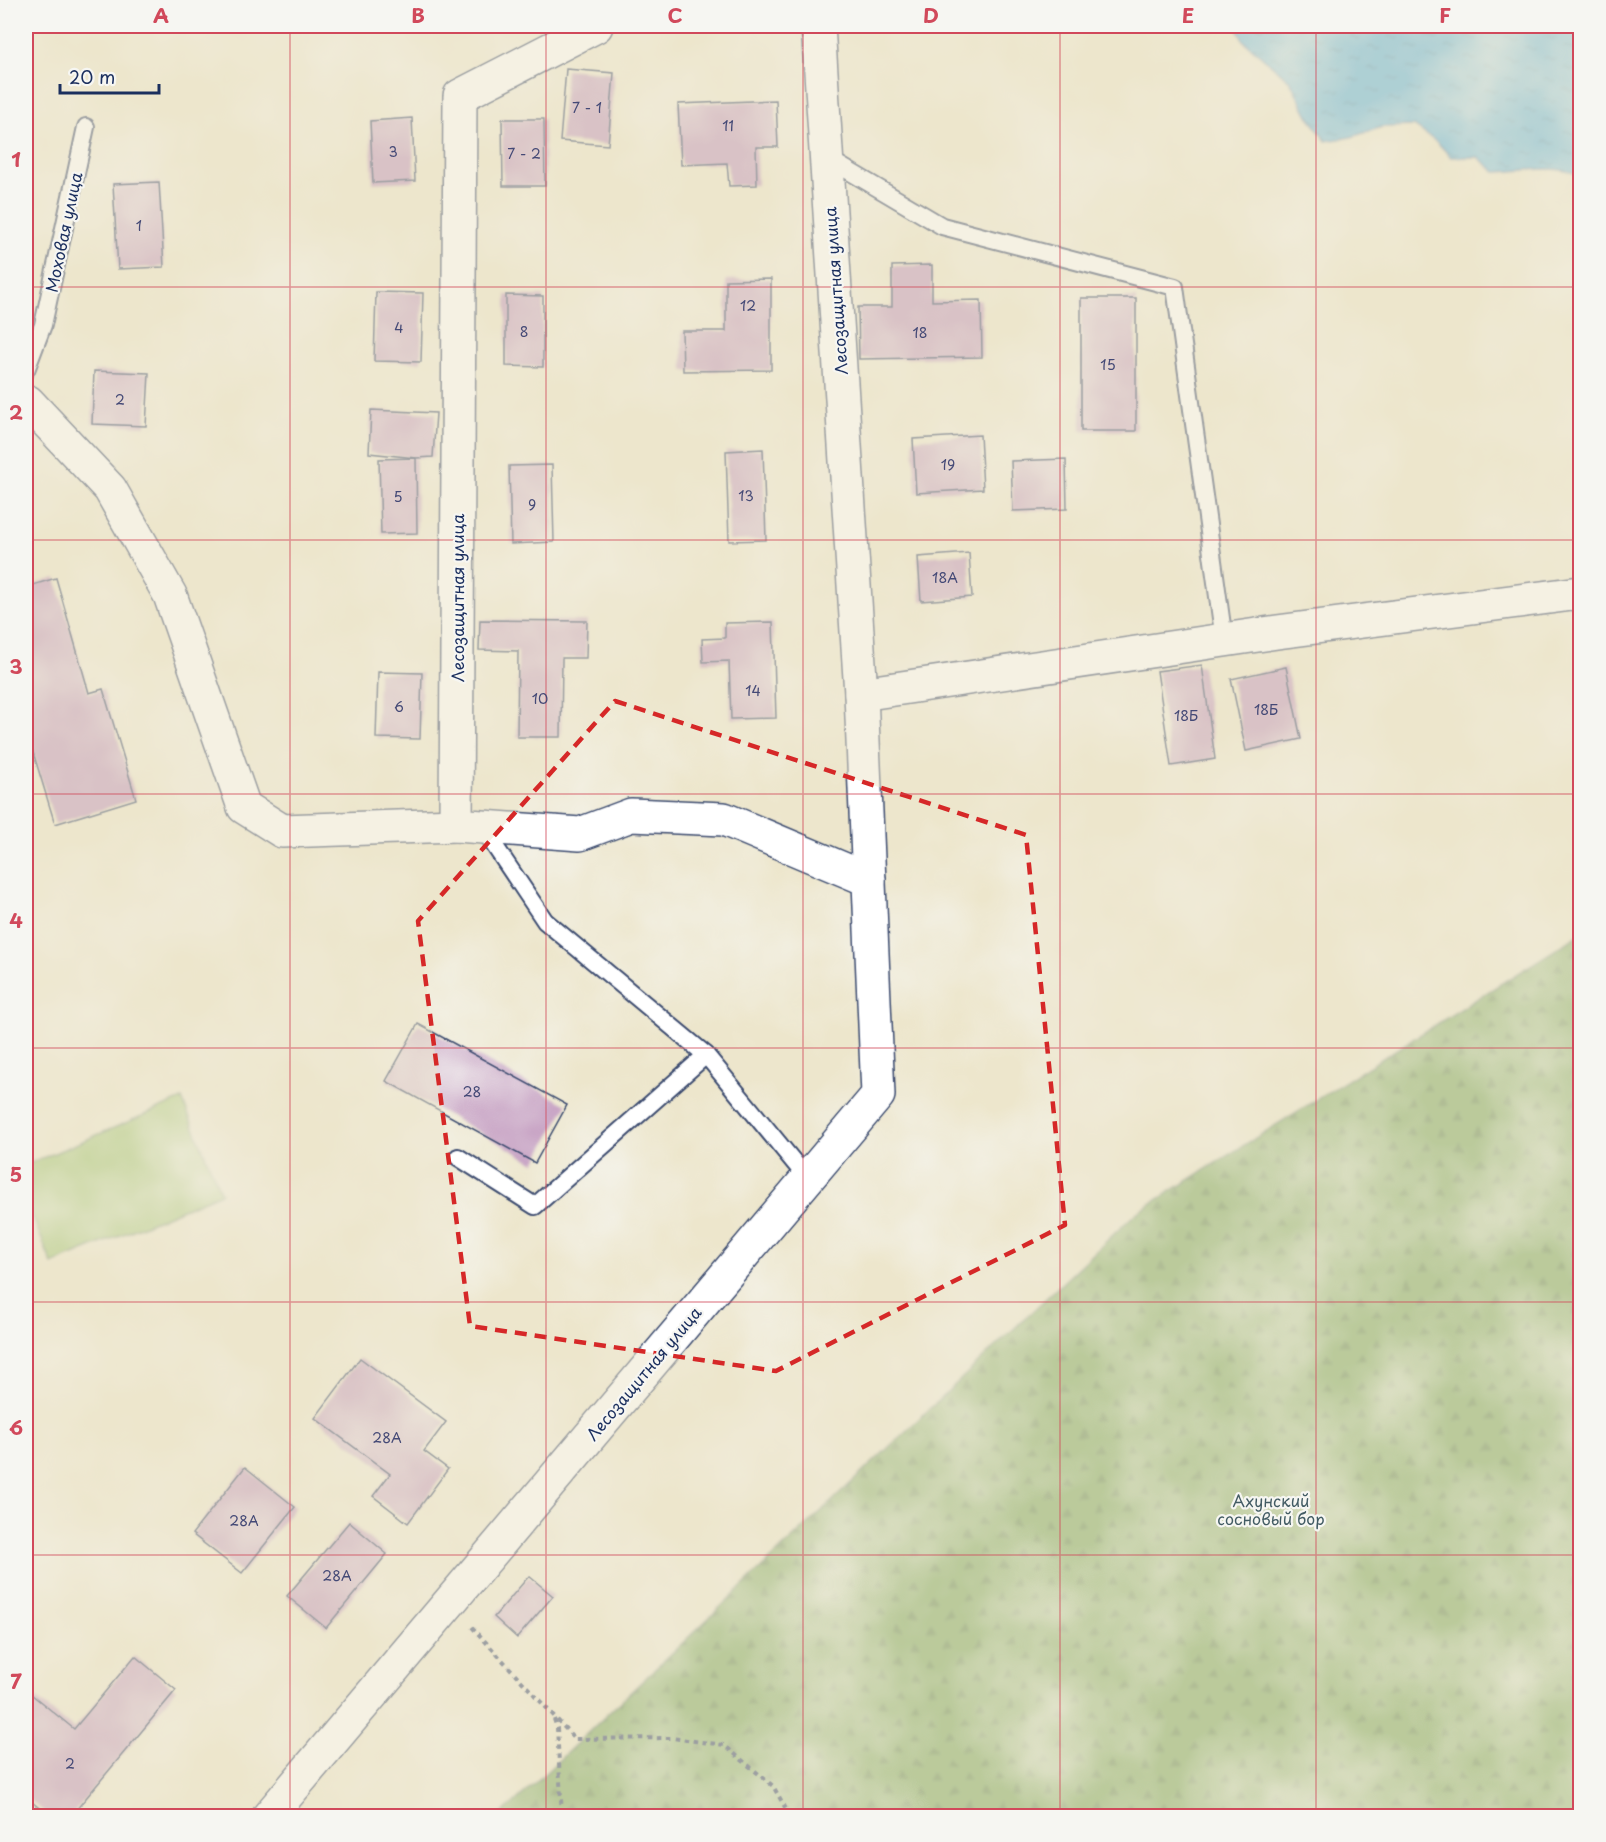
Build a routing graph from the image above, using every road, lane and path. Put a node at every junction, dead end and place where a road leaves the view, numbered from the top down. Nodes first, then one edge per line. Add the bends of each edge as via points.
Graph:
1 (596, 26) edge
2 (818, 26) edge
3 (86, 127) dead end
4 (827, 158) junction
5 (26, 370) edge
6 (26, 402) edge
7 (1581, 593) edge
8 (1224, 640) junction
9 (861, 694) junction
10 (469, 826) junction
11 (869, 880) junction
12 (706, 1055) junction
13 (458, 1156) dead end
14 (807, 1178) junction
15 (450, 1602) junction
16 (553, 1715) junction
17 (269, 1816) edge
18 (562, 1816) edge
19 (790, 1816) edge

1 - 10 street, Лесозащитная улица via 460,96
2 - 4 street, Лесозащитная улица
3 - 5 lane, Моховая улица via 43,325
4 - 8 lane via 942,226 1174,287
4 - 9 street, Лесозащитная улица
6 - 10 street via 110,489 170,595 244,807 282,831
7 - 8 street
8 - 9 street
9 - 11 street, Лесозащитная улица
10 - 11 street via 580,834 631,815 724,819
10 - 12 lane via 545,921
11 - 14 street, Лесозащитная улица via 878,1095
12 - 13 lane via 535,1206
12 - 14 lane
14 - 15 street, Лесозащитная улица
15 - 16 path
15 - 17 street, Лесозащитная улица
16 - 18 path
16 - 19 path via 575,1739 672,1738 724,1745 773,1786

